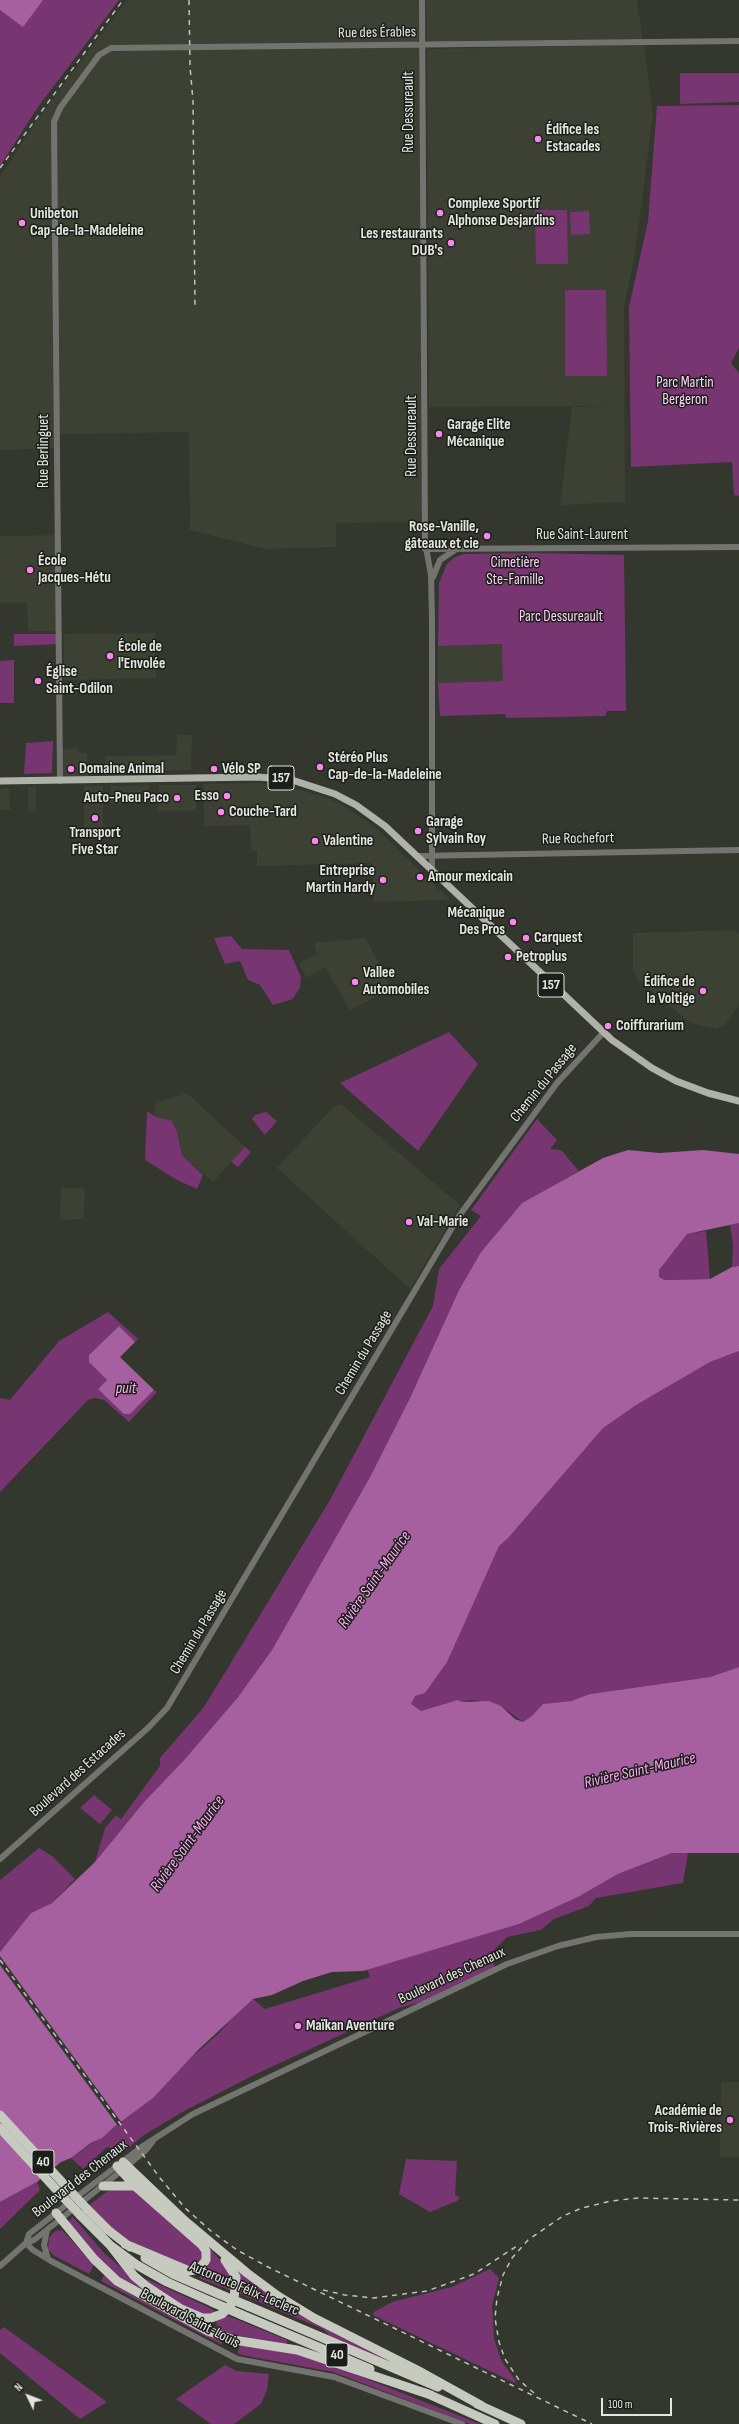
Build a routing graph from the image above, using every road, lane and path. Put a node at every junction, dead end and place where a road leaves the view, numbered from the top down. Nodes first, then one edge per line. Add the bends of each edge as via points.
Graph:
1 (422, 0) edge
2 (739, 41) edge
3 (422, 45) junction
4 (54, 122) joint
5 (739, 547) edge
6 (426, 549) junction
7 (461, 549) junction
8 (432, 581) junction
9 (60, 781) junction
10 (0, 782) edge
11 (739, 850) edge
12 (433, 855) junction
13 (417, 856) junction
14 (432, 870) junction
15 (603, 1033) junction
16 (739, 1101) edge
17 (170, 1703) joint
18 (0, 1859) edge
19 (739, 1934) edge
20 (0, 2115) edge
21 (0, 2128) edge
22 (122, 2166) junction
23 (103, 2186) junction
24 (136, 2186) junction
25 (83, 2212) junction
26 (59, 2216) junction
27 (47, 2230) junction
28 (210, 2242) junction
29 (26, 2243) junction
30 (125, 2244) junction
31 (110, 2245) junction
32 (48, 2259) junction
33 (0, 2266) edge
34 (431, 2395) junction
35 (482, 2406) junction
36 (447, 2422) edge
37 (462, 2424) edge
38 (495, 2424) edge
39 (521, 2424) edge

1 - 3 street, Rue Dessureault
2 - 3 street, Rue des Érables
3 - 4 street, Rue des Érables via 108,49 94,61 60,108
3 - 6 street, Rue Dessureault
4 - 9 street, Rue Berlinguet
5 - 7 street, Rue Saint-Laurent
6 - 7 street, Rue Saint-Laurent
6 - 8 street, Rue Dessureault
7 - 8 street via 449,553 440,560
8 - 12 street, Rue Dessureault
9 - 10 main road, 157
9 - 13 main road, 157 via 251,776 292,780 324,790 356,805 381,823
11 - 12 street, Rue Rochefort
12 - 13 street, Rue Rochefort
12 - 14 street, Rue Dessureault
13 - 14 main road, 157
14 - 15 main road, 157
15 - 16 main road, 157 via 631,1054 671,1078 708,1093
15 - 17 street, Chemin du Passage via 557,1083 460,1216
17 - 18 street, Boulevard des Estacades via 148,1728
19 - 22 street, Boulevard des Chenaux via 608,1936 584,1939 529,1956 447,1991 213,2104 154,2140 146,2150
20 - 25 highway, Autoroute Félix-Leclerc / 40, bridge
21 - 25 highway, Autoroute Félix-Leclerc / 40, bridge
22 - 23 street, Boulevard des Chenaux
22 - 24 highway
22 - 26 street, Boulevard des Chenaux
22 - 28 highway
23 - 24 highway
23 - 26 street, Boulevard des Chenaux
24 - 30 highway via 202,2245 206,2260 199,2269 189,2271
25 - 30 highway, Autoroute Félix-Leclerc / 40
25 - 31 highway, Autoroute Félix-Leclerc / 40
26 - 27 street, Boulevard des Chenaux
26 - 29 street, Boulevard des Chenaux via 29,2234
26 - 34 highway via 100,2265 117,2281 208,2331 234,2340 297,2350
27 - 29 street, Boulevard des Chenaux
27 - 32 street via 44,2245
28 - 31 highway via 233,2270 237,2283 235,2296 229,2308 220,2315 206,2318 188,2313 151,2289 134,2276
28 - 35 highway via 256,2280 294,2306
29 - 32 street, Boulevard Saint-Louis
29 - 33 street, Boulevard des Chenaux
30 - 35 highway, Autoroute Félix-Leclerc / 40, bridge via 163,2269
31 - 34 highway, Autoroute Félix-Leclerc / 40, bridge via 156,2277
32 - 36 street, Boulevard Saint-Louis via 237,2359 334,2377
34 - 38 highway, Autoroute Félix-Leclerc / 40
35 - 39 highway, Autoroute Félix-Leclerc / 40
36 - 37 street, Boulevard Saint-Louis via 450,2418

